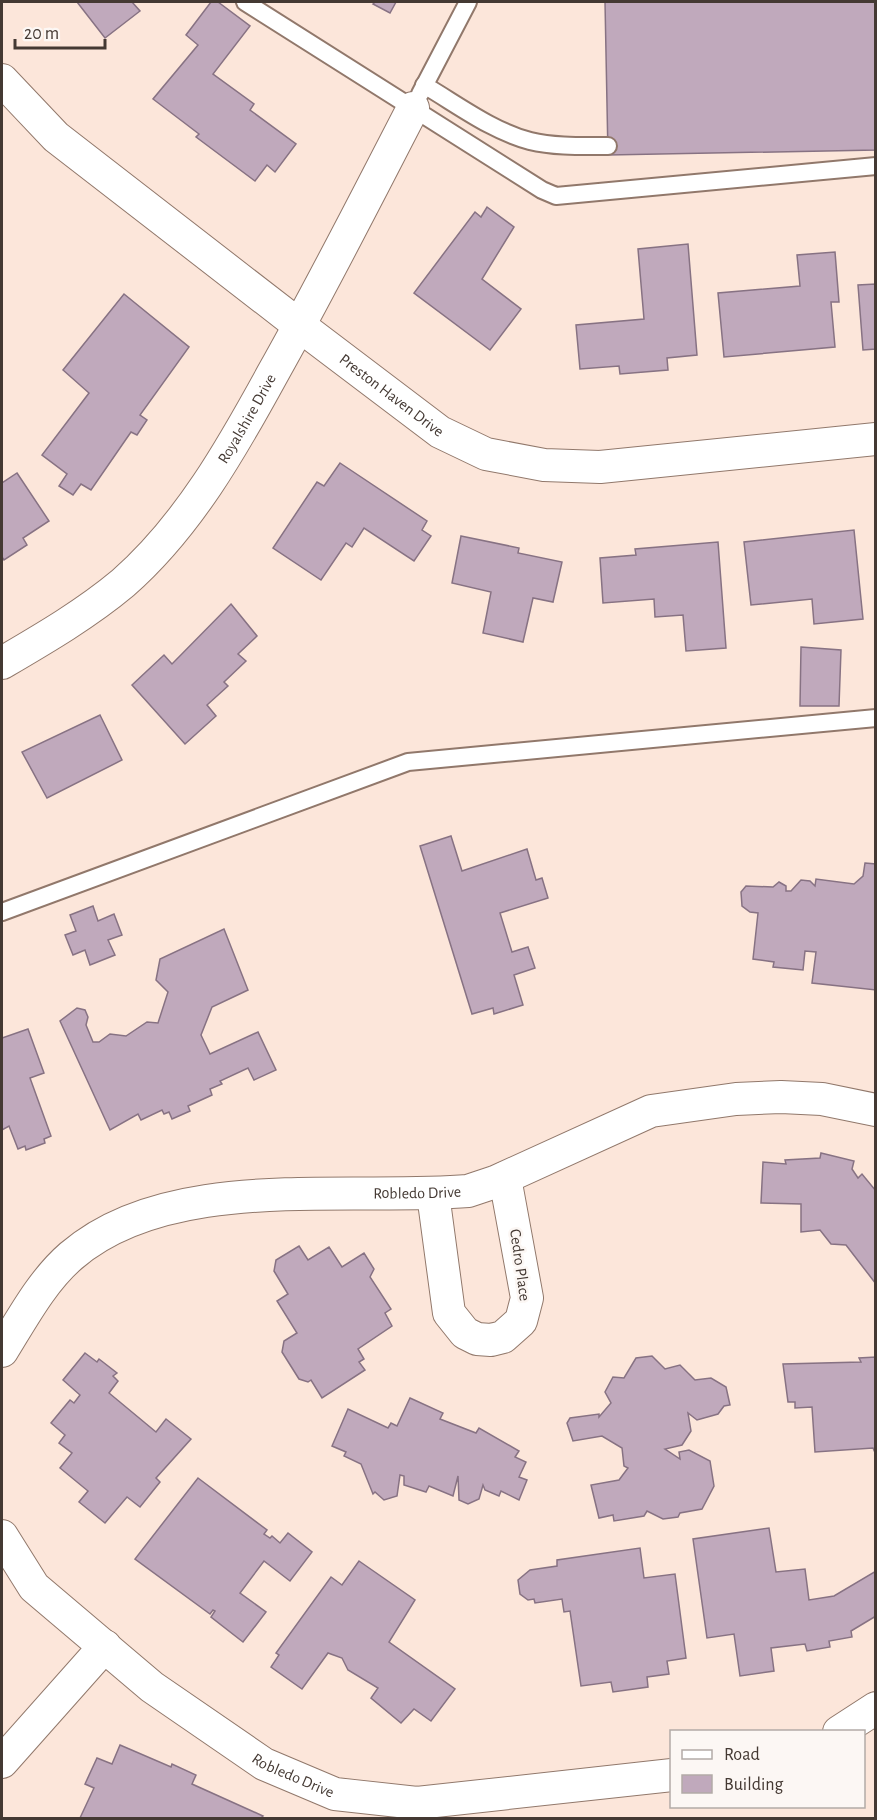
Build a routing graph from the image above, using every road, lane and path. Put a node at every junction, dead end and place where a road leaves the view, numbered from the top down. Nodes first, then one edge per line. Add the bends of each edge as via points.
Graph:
1 (245, 2) edge
2 (468, 2) edge
3 (2, 80) edge
4 (418, 96) junction
5 (608, 147) dead end
6 (876, 166) edge
7 (300, 326) junction
8 (876, 439) edge
9 (2, 663) edge
10 (876, 718) edge
11 (2, 912) edge
12 (876, 1110) edge
13 (505, 1178) junction
14 (434, 1194) junction
15 (2, 1351) edge
16 (2, 1536) edge
17 (105, 1646) junction
18 (876, 1708) edge
19 (841, 1730) edge
20 (2, 1762) edge
21 (670, 1775) edge

1 - 4 lane
2 - 4 lane
3 - 7 street, Preston Haven Drive via 56,137
4 - 5 lane via 530,141
4 - 6 lane via 542,190 556,196
4 - 7 street, Royalshire Drive
7 - 8 street, Preston Haven Drive via 440,432 486,454 544,465 600,467
7 - 9 street, Royalshire Drive via 208,485 167,537 123,583 44,639
10 - 11 lane via 408,762
12 - 13 street, Robledo Drive via 822,1099 781,1097 651,1111
13 - 14 street, Robledo Drive via 468,1191
13 - 14 street, Cedro Place via 527,1298 521,1321 503,1337 491,1340 465,1334 449,1312
14 - 15 street, Robledo Drive via 245,1196 188,1204 140,1218 105,1233 71,1256 47,1283
16 - 17 street, Robledo Drive via 34,1587
17 - 20 street
17 - 21 street, Robledo Drive via 161,1693 264,1764 335,1794 417,1803
18 - 19 street

